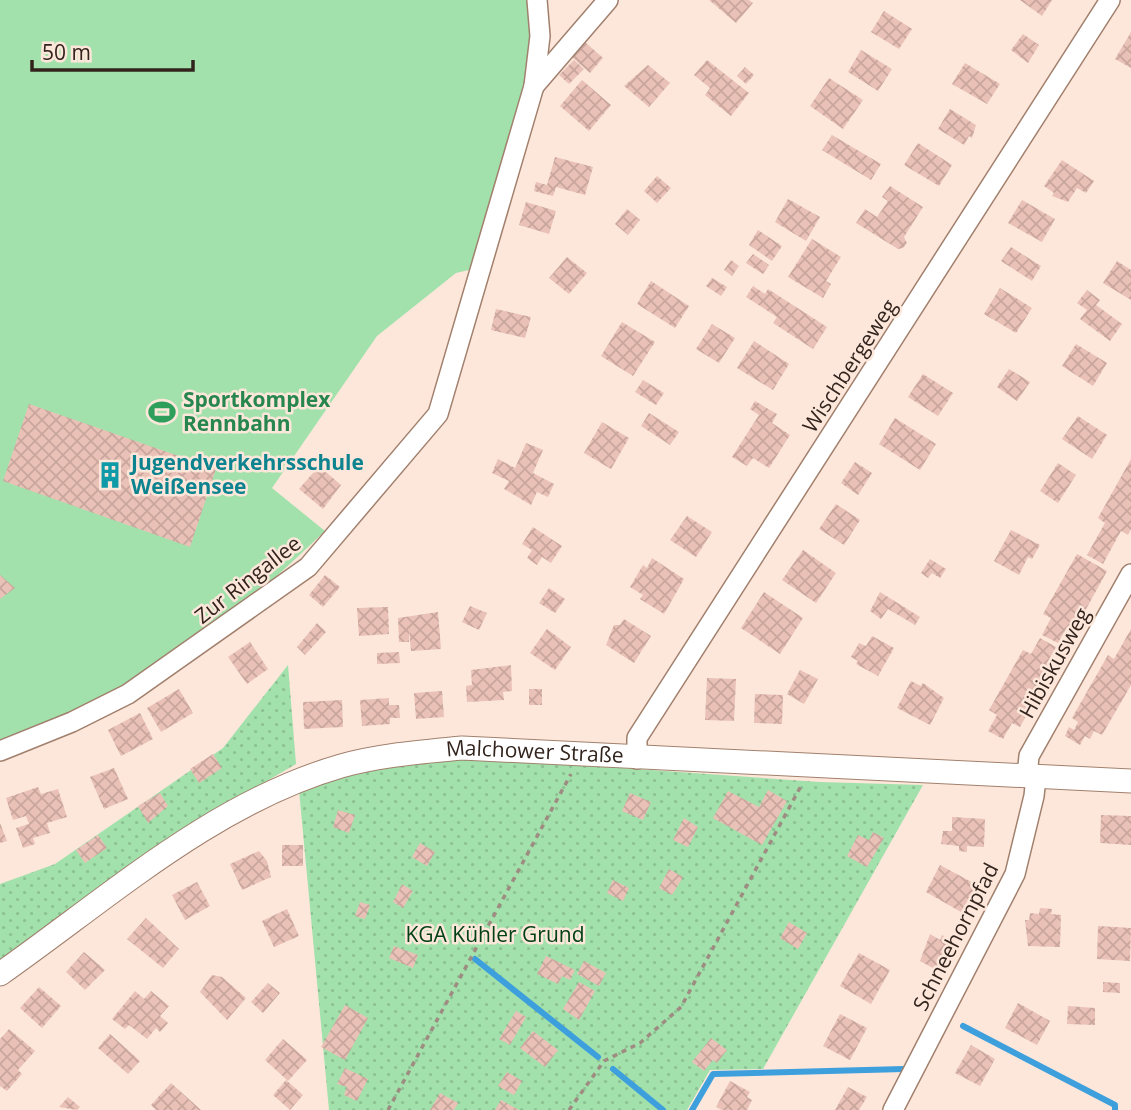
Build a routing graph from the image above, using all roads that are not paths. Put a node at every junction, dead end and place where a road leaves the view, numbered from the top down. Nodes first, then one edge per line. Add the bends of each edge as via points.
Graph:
1 (537, 0) edge
2 (608, 0) edge
3 (1110, 0) edge
4 (534, 86) junction
5 (1131, 574) edge
6 (0, 751) edge
7 (637, 759) junction
8 (1031, 777) junction
9 (1131, 781) edge
10 (0, 974) edge
11 (893, 1110) edge

1 - 4 street, Zur Ringallee via 540,36
2 - 4 street, Zur Ringallee
3 - 7 street, Wischbergeweg via 637,738
4 - 6 street, Zur Ringallee via 438,414 308,567 128,694
5 - 8 street, Hibiskusweg via 1029,756
7 - 8 street, Malchower Straße
7 - 10 street, Malchower Straße via 462,748 404,753 342,766 264,796 176,847
8 - 9 street, Malchower Straße
8 - 11 street, Schneehornpfad via 1034,796 1015,874

